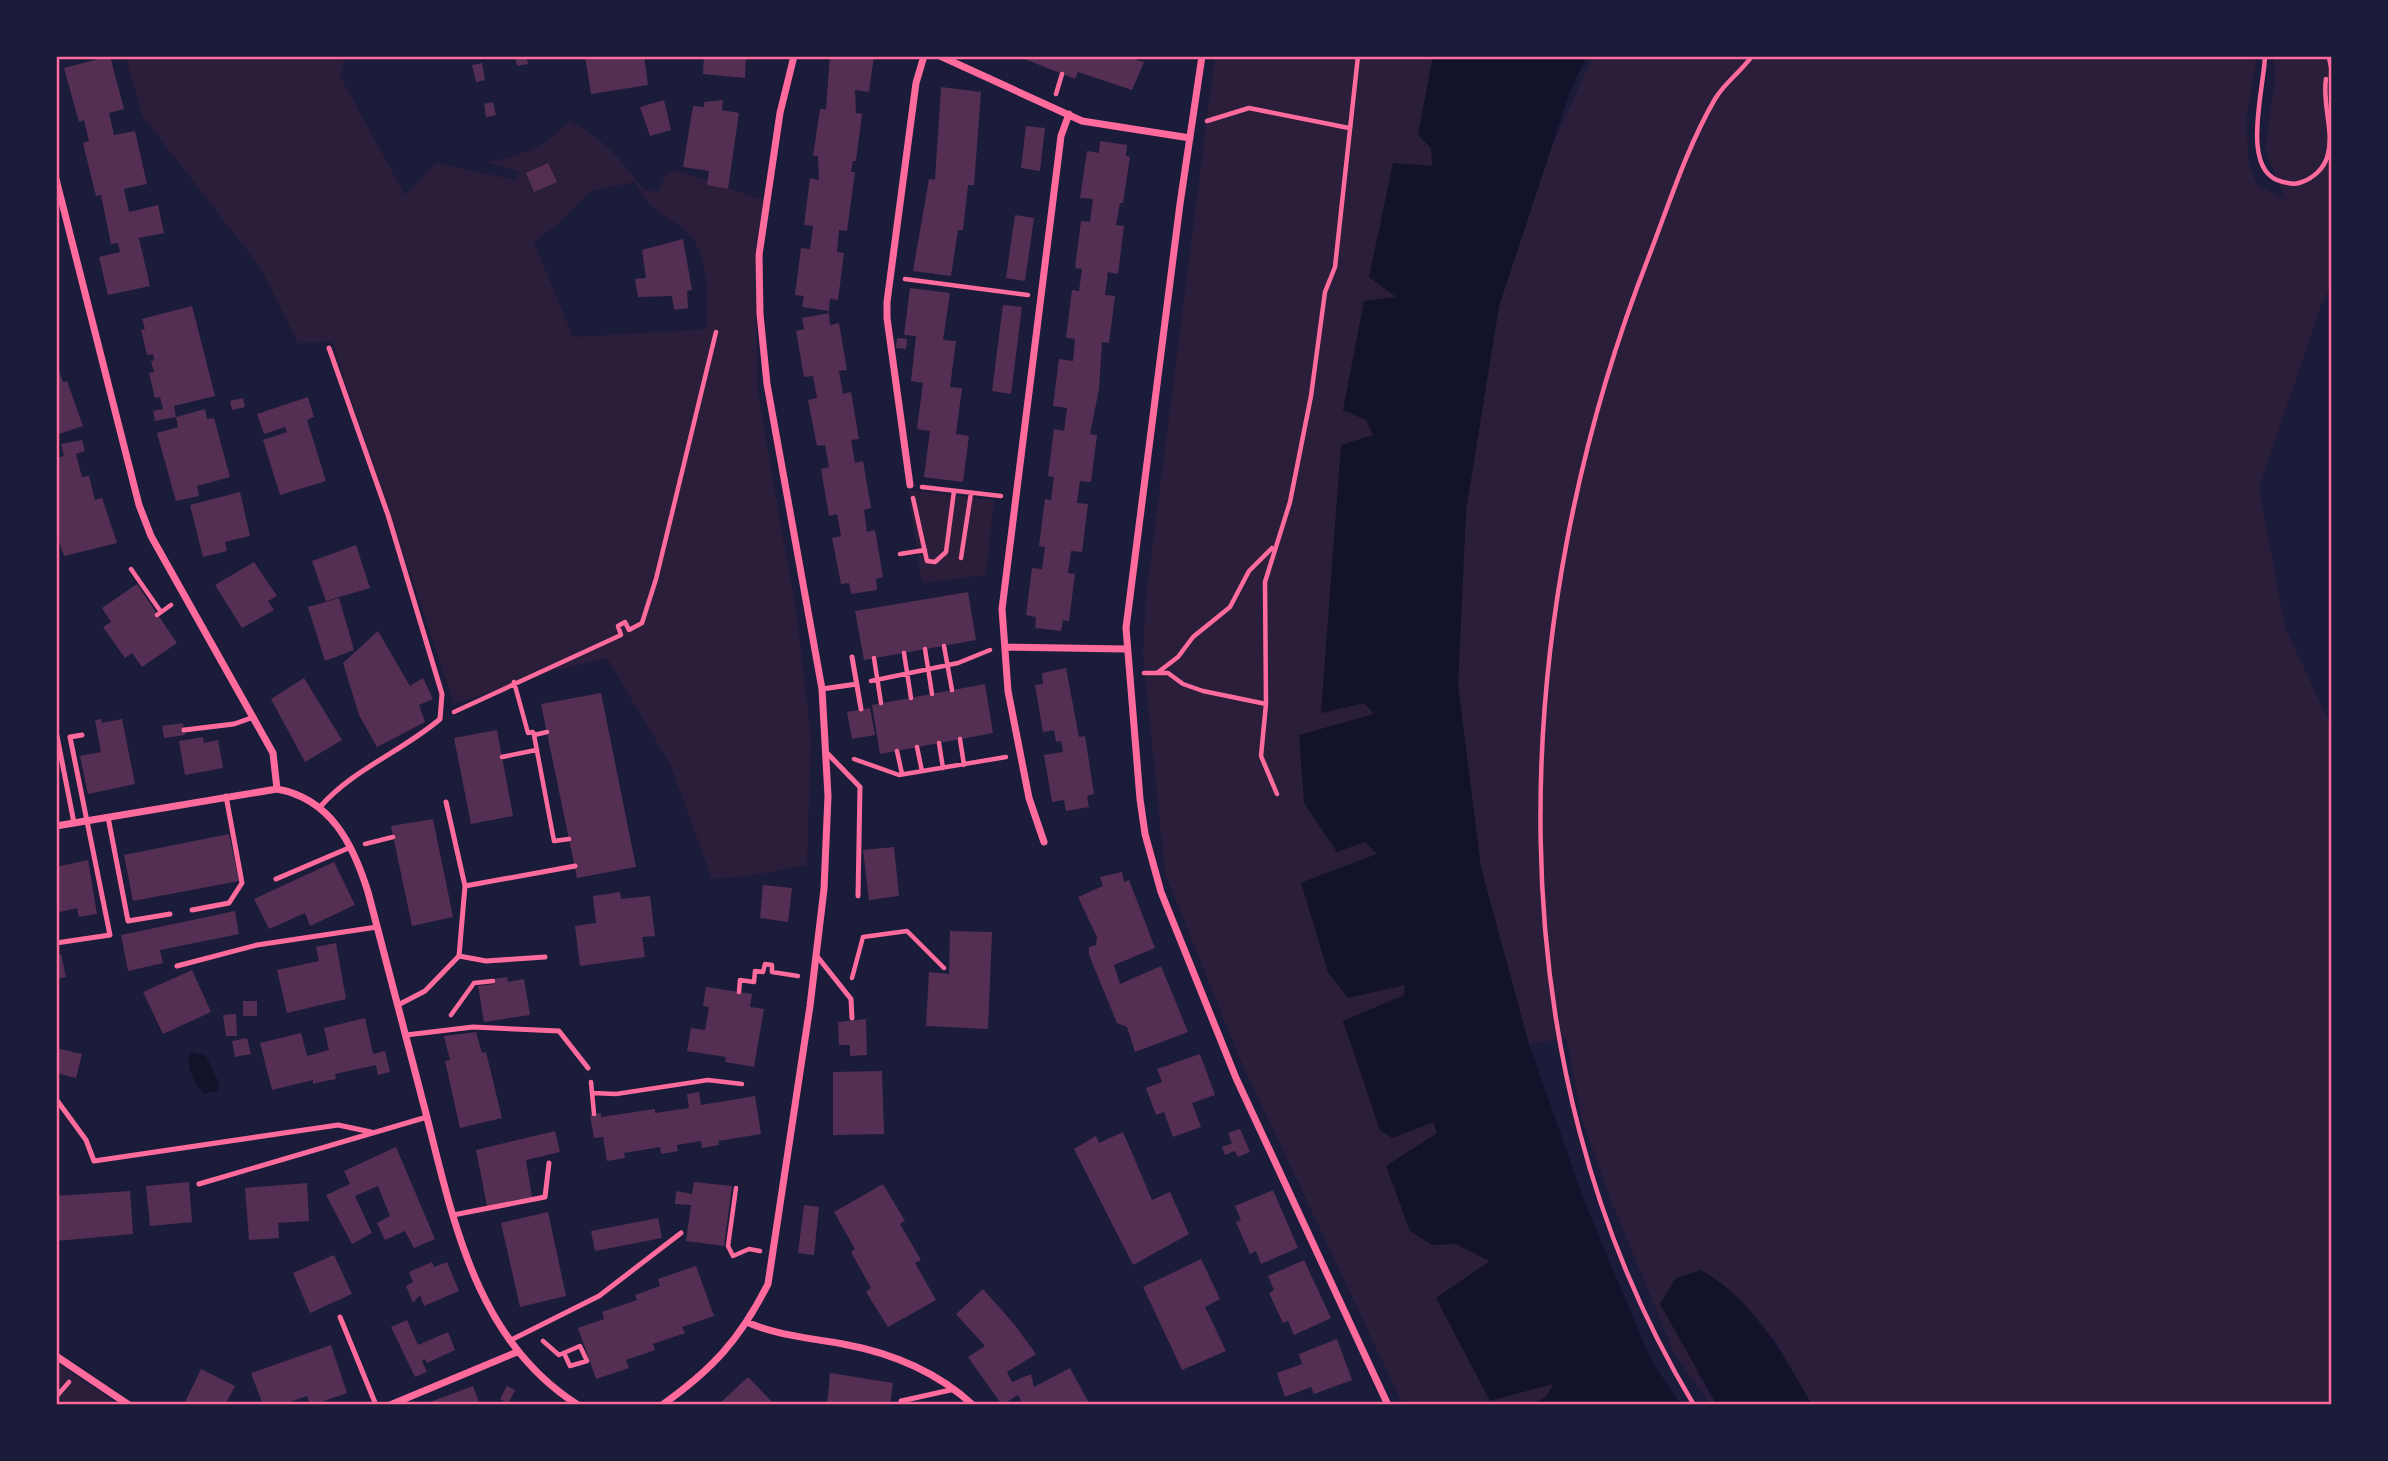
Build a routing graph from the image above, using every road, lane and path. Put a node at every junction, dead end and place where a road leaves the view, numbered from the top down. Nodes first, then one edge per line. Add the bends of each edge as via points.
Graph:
1 (794, 56) edge
2 (924, 56) edge
3 (940, 56) edge
4 (1202, 56) edge
5 (1358, 56) edge
6 (1752, 56) edge
7 (2265, 56) edge
8 (2329, 56) edge
9 (2331, 66) edge
10 (1062, 74) dead end
11 (1056, 92) dead end
12 (1069, 114) junction
13 (1191, 125) junction
14 (1349, 128) junction
15 (1190, 138) junction
16 (2330, 160) edge
17 (56, 178) edge
18 (912, 280) dead end
19 (1015, 293) dead end
20 (716, 331) dead end
21 (329, 348) dead end
22 (910, 485) joint
23 (927, 488) dead end
24 (954, 491) junction
25 (969, 491) junction
26 (1004, 496) dead end
27 (1275, 544) junction
28 (925, 550) junction
29 (900, 554) dead end
30 (961, 558) dead end
31 (131, 569) dead end
32 (161, 612) dead end
33 (944, 646) dead end
34 (1005, 647) junction
35 (925, 649) dead end
36 (1126, 649) junction
37 (904, 653) dead end
38 (852, 657) dead end
39 (874, 658) dead end
40 (947, 665) junction
41 (928, 671) junction
42 (907, 673) junction
43 (1157, 673) junction
44 (1128, 677) junction
45 (877, 680) junction
46 (514, 682) junction
47 (857, 684) junction
48 (822, 689) junction
49 (952, 690) dead end
50 (932, 694) dead end
51 (911, 698) dead end
52 (881, 703) dead end
53 (1266, 704) junction
54 (861, 709) dead end
55 (254, 717) junction
56 (440, 719) junction
57 (184, 730) dead end
58 (56, 731) edge
59 (547, 732) dead end
60 (82, 735) dead end
61 (534, 735) junction
62 (960, 739) dead end
63 (939, 743) dead end
64 (917, 747) dead end
65 (537, 750) junction
66 (897, 751) dead end
67 (828, 754) junction
68 (1020, 754) junction
69 (502, 757) dead end
70 (862, 761) dead end
71 (964, 765) junction
72 (943, 768) junction
73 (922, 771) junction
74 (902, 774) junction
75 (277, 789) junction
76 (1277, 794) dead end
77 (226, 796) junction
78 (446, 802) dead end
79 (320, 807) junction
80 (108, 817) junction
81 (87, 821) junction
82 (74, 823) junction
83 (56, 826) edge
84 (393, 837) dead end
85 (569, 839) dead end
86 (1044, 842) dead end
87 (351, 847) junction
88 (575, 866) dead end
89 (276, 879) dead end
90 (465, 886) junction
91 (858, 896) dead end
92 (192, 910) dead end
93 (170, 914) dead end
94 (377, 927) junction
95 (56, 943) edge
96 (816, 955) junction
97 (459, 956) junction
98 (545, 957) dead end
99 (177, 966) dead end
100 (944, 968) dead end
101 (781, 974) dead end
102 (493, 981) dead end
103 (851, 981) dead end
104 (739, 992) dead end
105 (398, 1005) junction
106 (852, 1018) dead end
107 (440, 1031) junction
108 (405, 1035) junction
109 (588, 1068) dead end
110 (742, 1084) dead end
111 (56, 1099) edge
112 (594, 1114) dead end
113 (427, 1117) junction
114 (371, 1132) junction
115 (549, 1163) dead end
116 (199, 1184) dead end
117 (736, 1188) dead end
118 (453, 1215) junction
119 (681, 1233) dead end
120 (749, 1249) dead end
121 (340, 1317) dead end
122 (748, 1323) junction
123 (533, 1329) junction
124 (509, 1341) junction
125 (516, 1352) junction
126 (564, 1353) junction
127 (56, 1356) edge
128 (955, 1389) junction
129 (901, 1401) dead end
130 (129, 1405) edge
131 (376, 1405) edge
132 (390, 1405) edge
133 (578, 1405) edge
134 (662, 1405) edge
135 (973, 1405) edge
136 (1388, 1405) edge
137 (1694, 1405) edge

1 - 48 street via 780,113 759,256 760,314 767,384
2 - 22 street via 916,83 887,302
3 - 12 street
4 - 13 street
5 - 14 path
6 - 137 path via 1722,89 1702,126 1606,376 1559,574 1543,735 1547,928 1571,1105 1580,1142 1629,1273 1663,1353
7 - 16 path via 2257,142 2261,167 2270,178 2294,184 2317,173
8 - 9 lane
9 - 16 path via 2324,90
10 - 11 path
12 - 15 street via 1102,125
12 - 34 street via 1061,136 1003,597
13 - 14 path via 1249,108
13 - 15 street
14 - 27 path via 1335,267 1325,292 1290,502
15 - 36 street
17 - 55 street via 138,505
18 - 19 path
20 - 46 path via 648,613 629,630 625,622 618,626 621,635
21 - 56 lane via 388,515 442,694
22 - 28 path
23 - 24 path
24 - 25 path
24 - 28 path via 946,552 936,562 927,561
25 - 26 path
25 - 30 path
27 - 43 path via 1249,571 1230,607
27 - 53 path via 1265,582
28 - 29 path
31 - 32 path
33 - 40 path
34 - 36 street
34 - 40 path
34 - 68 street
35 - 41 path
36 - 44 street
37 - 42 path
38 - 47 lane
39 - 45 path
40 - 41 path
40 - 49 path
41 - 42 path
41 - 50 path
42 - 45 path
42 - 51 path
43 - 44 path
43 - 53 path via 1168,673 1203,691
44 - 136 street via 1145,834 1161,892 1236,1078
45 - 52 path
46 - 56 path
46 - 61 path via 528,733
47 - 48 lane
47 - 54 lane
48 - 67 street
53 - 76 path via 1261,756
55 - 57 lane
55 - 75 street via 272,753
56 - 79 lane via 334,791
58 - 82 lane
59 - 61 path
60 - 81 lane via 70,737
61 - 65 path
62 - 71 path
63 - 72 path
64 - 73 path
65 - 69 path
65 - 85 path via 554,841
66 - 74 path
67 - 91 lane via 860,787
67 - 96 street via 824,889
68 - 71 path
68 - 86 street
70 - 74 path
71 - 72 path
72 - 73 path
73 - 74 path
75 - 77 street
75 - 79 street via 304,796
77 - 80 street
77 - 92 lane via 242,883 229,903
78 - 90 lane
79 - 87 street
80 - 81 street
80 - 93 lane via 128,921
81 - 82 street
81 - 95 lane via 110,935
82 - 83 street
84 - 87 path
87 - 89 lane
87 - 94 street
88 - 90 lane
90 - 97 lane
94 - 99 lane via 257,945
94 - 105 street
96 - 106 lane via 851,999
96 - 122 street via 774,1253 768,1284
97 - 98 lane via 486,961
97 - 105 lane via 425,991
100 - 103 path via 906,931 863,937
101 - 104 path via 765,964 763,972 755,971 754,982 740,980
102 - 107 path via 474,983
105 - 108 street
107 - 108 lane
107 - 109 lane via 473,1027 559,1031
108 - 113 street
110 - 112 path via 708,1080 616,1094 593,1093
111 - 114 lane via 86,1140 94,1161 338,1125
113 - 114 lane
113 - 118 street
114 - 116 lane
115 - 118 lane via 545,1197
117 - 120 path via 728,1246 733,1256
118 - 124 street via 471,1273
119 - 123 lane via 599,1296
121 - 131 lane
122 - 128 street via 767,1331 871,1350 920,1367
122 - 134 street via 721,1357
123 - 124 lane
123 - 126 path via 551,1350
124 - 125 street
125 - 132 street
125 - 133 street
126 - 126 path via 580,1346 587,1361 570,1366
127 - 130 street
128 - 129 lane
128 - 135 street

